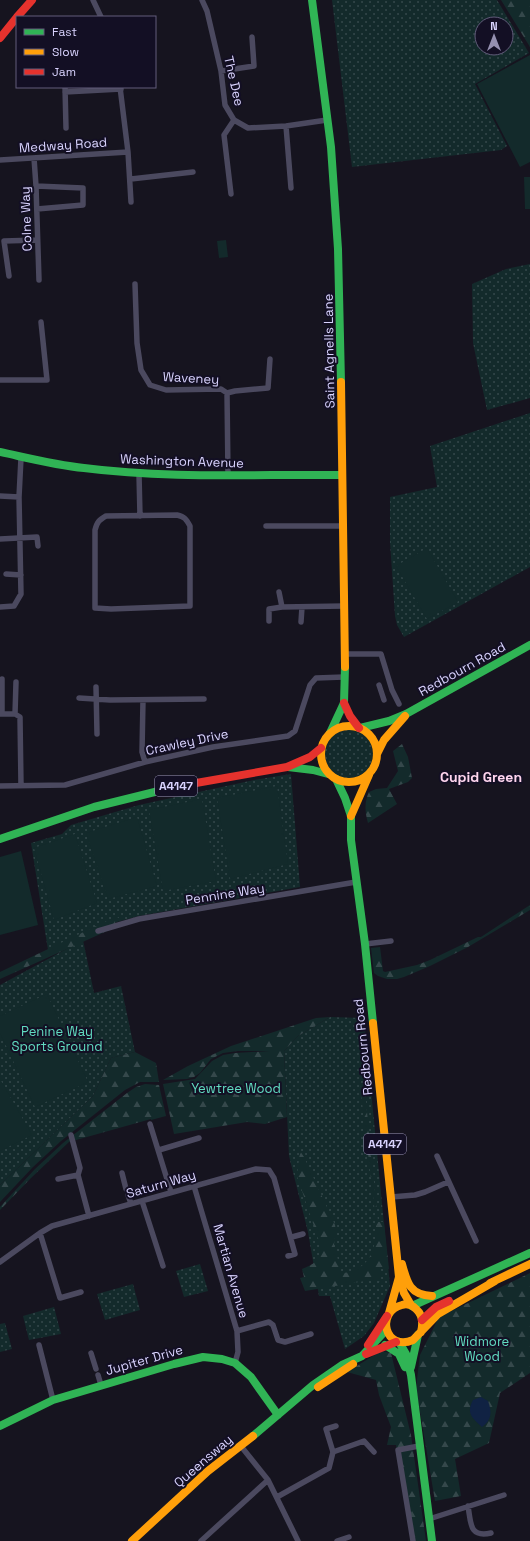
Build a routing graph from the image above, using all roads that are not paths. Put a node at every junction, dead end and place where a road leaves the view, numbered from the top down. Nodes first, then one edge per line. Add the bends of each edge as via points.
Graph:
1 (32, 0) edge
2 (93, 0) edge
3 (202, 0) edge
4 (312, 0) edge
5 (18, 16) edge
6 (101, 16) edge
7 (16, 18) edge
8 (0, 38) edge
9 (252, 38) dead end
10 (221, 71) junction
11 (120, 88) edge
12 (65, 90) edge
13 (234, 120) junction
14 (327, 120) junction
15 (286, 126) junction
16 (66, 128) dead end
17 (128, 152) junction
18 (34, 158) junction
19 (0, 160) edge
20 (193, 172) dead end
21 (131, 179) junction
22 (36, 186) junction
23 (292, 188) dead end
24 (231, 194) dead end
25 (131, 202) dead end
26 (37, 210) junction
27 (37, 240) junction
28 (9, 276) dead end
29 (38, 280) dead end
30 (135, 284) dead end
31 (41, 322) dead end
32 (270, 359) dead end
33 (0, 380) edge
34 (227, 394) junction
35 (0, 452) edge
36 (21, 458) junction
37 (139, 474) junction
38 (228, 475) junction
39 (342, 475) junction
40 (0, 496) edge
41 (19, 497) junction
42 (140, 516) junction
43 (266, 526) dead end
44 (343, 526) junction
45 (21, 537) junction
46 (0, 539) edge
47 (38, 546) dead end
48 (6, 574) dead end
49 (21, 575) junction
50 (279, 592) dead end
51 (344, 606) junction
52 (0, 607) edge
53 (282, 607) junction
54 (302, 607) junction
55 (269, 621) dead end
56 (301, 622) dead end
57 (530, 645) edge
58 (345, 654) junction
59 (344, 677) junction
60 (2, 679) dead end
61 (16, 682) dead end
62 (379, 685) dead end
63 (96, 686) dead end
64 (392, 690) junction
65 (381, 692) junction
66 (79, 698) dead end
67 (97, 699) junction
68 (204, 699) dead end
69 (143, 700) junction
70 (384, 700) dead end
71 (344, 703) junction
72 (399, 704) dead end
73 (1, 714) edge
74 (15, 714) junction
75 (406, 714) junction
76 (360, 728) junction
77 (330, 733) junction
78 (97, 734) dead end
79 (322, 748) junction
80 (378, 754) junction
81 (146, 762) junction
82 (287, 767) junction
83 (328, 774) junction
84 (369, 775) junction
85 (336, 780) junction
86 (21, 785) junction
87 (0, 786) edge
88 (351, 816) junction
89 (0, 839) edge
90 (356, 882) junction
91 (98, 931) dead end
92 (391, 942) dead end
93 (365, 944) junction
94 (150, 1124) dead end
95 (71, 1135) dead end
96 (199, 1138) dead end
97 (158, 1150) junction
98 (437, 1156) dead end
99 (122, 1173) dead end
100 (78, 1174) junction
101 (58, 1179) dead end
102 (448, 1182) junction
103 (194, 1186) junction
104 (126, 1189) dead end
105 (171, 1192) junction
106 (128, 1195) dead end
107 (391, 1197) junction
108 (142, 1201) junction
109 (131, 1204) junction
110 (89, 1216) junction
111 (395, 1232) junction
112 (40, 1233) junction
113 (303, 1234) dead end
114 (292, 1237) junction
115 (476, 1241) dead end
116 (530, 1253) edge
117 (288, 1256) dead end
118 (0, 1262) edge
119 (530, 1264) edge
120 (162, 1266) dead end
121 (399, 1277) junction
122 (495, 1280) junction
123 (448, 1291) junction
124 (81, 1292) dead end
125 (412, 1305) junction
126 (388, 1314) junction
127 (422, 1320) junction
128 (386, 1330) junction
129 (237, 1331) junction
130 (420, 1333) junction
131 (311, 1334) dead end
132 (398, 1342) junction
133 (39, 1345) dead end
134 (385, 1345) junction
135 (91, 1353) dead end
136 (362, 1356) junction
137 (235, 1363) junction
138 (96, 1369) dead end
139 (98, 1375) dead end
140 (411, 1375) junction
141 (101, 1386) junction
142 (413, 1396) junction
143 (53, 1400) junction
144 (278, 1415) junction
145 (1, 1424) edge
146 (336, 1426) dead end
147 (240, 1445) junction
148 (419, 1446) junction
149 (333, 1452) junction
150 (374, 1452) dead end
151 (268, 1480) junction
152 (504, 1495) dead end
153 (277, 1497) junction
154 (468, 1506) junction
155 (429, 1519) junction
156 (491, 1533) dead end
157 (349, 1537) dead end
158 (132, 1541) edge
159 (201, 1541) edge
160 (298, 1541) edge
161 (337, 1541) edge
162 (413, 1541) edge
163 (432, 1541) edge

1 - 5 main road
2 - 6 street
3 - 10 street, The Dee
4 - 14 main road, Saint Agnells Lane
7 - 8 main road
9 - 10 street via 254,66
10 - 13 street, The Dee via 225,105
11 - 12 street
11 - 17 street
12 - 16 street
13 - 15 street, The Dee via 248,128
13 - 24 street via 224,135
14 - 15 street, The Dee
14 - 39 main road, Saint Agnells Lane via 338,249
15 - 23 street
17 - 18 street, Medway Road
17 - 21 street
18 - 19 street, Medway Road
18 - 22 street, Colne Way
20 - 21 street
21 - 25 street
22 - 26 street, Colne Way
22 - 26 street via 83,188 83,205
26 - 27 street, Colne Way
27 - 28 street via 4,241
27 - 29 street, Colne Way
30 - 34 street, Waveney via 137,343 141,370 150,385 166,390 221,388
31 - 33 street via 47,380
32 - 34 street via 268,388
34 - 38 street, Waveney
35 - 36 main road, Washington Avenue
36 - 37 main road, Washington Avenue
36 - 41 street
37 - 38 main road, Washington Avenue
37 - 42 street
38 - 39 main road, Washington Avenue
39 - 44 main road, Saint Agnells Lane
40 - 41 street
41 - 45 street
42 - 42 street via 183,516 190,526 190,606 95,608 96,523 106,516
43 - 44 street
44 - 51 main road, Saint Agnells Lane
45 - 46 street
45 - 47 street via 37,537
45 - 49 street
48 - 49 street
49 - 52 street via 21,594 14,606
50 - 53 street
51 - 54 street
51 - 58 main road, Saint Agnells Lane
53 - 54 street
53 - 55 street via 269,609
54 - 56 street
57 - 75 main road, Redbourn Road
58 - 59 main road, Saint Agnells Lane
58 - 64 street via 381,654
59 - 71 main road, Saint Agnells Lane
59 - 81 street, Crawley Drive via 316,678 310,686 295,730 288,736 213,747
60 - 73 street
61 - 74 street
62 - 65 street
63 - 67 street
64 - 65 street
64 - 72 street
65 - 70 street
66 - 67 street
67 - 69 street
67 - 78 street
68 - 69 street
69 - 81 street via 142,752
71 - 76 main road, Saint Agnells Lane
71 - 77 main road, Saint Agnells Lane
73 - 74 street
74 - 86 street via 20,717
75 - 76 main road, Redbourn Road via 389,722
75 - 80 main road, Redbourn Road via 384,740
76 - 77 main road via 344,727
76 - 80 main road via 374,741
77 - 79 main road
79 - 82 main road, A4147 via 310,757
79 - 83 main road via 321,759
80 - 84 main road via 374,769
81 - 86 street, Crawley Drive via 65,785
82 - 83 main road, A4147
82 - 89 main road, A4147 via 179,786 94,807
83 - 85 main road
84 - 85 main road via 353,782
84 - 88 main road, Redbourn Road / A4147
85 - 88 main road, Redbourn Road / A4147
86 - 87 street, Crawley Drive
88 - 90 main road, Redbourn Road / A4147
90 - 91 street, Pennine Way via 139,919
90 - 93 main road, Redbourn Road / A4147
92 - 93 street
93 - 107 main road, Redbourn Road / A4147
94 - 97 street
95 - 100 street via 80,1168
96 - 97 street
97 - 105 street
98 - 102 street
99 - 104 street
100 - 101 street
100 - 110 street
102 - 107 street via 420,1193
102 - 115 street
103 - 105 street, Saturn Way
103 - 114 street, Saturn Way via 256,1169 269,1170 274,1178
103 - 129 street, Martian Avenue
105 - 108 street, Saturn Way
106 - 109 street
107 - 111 main road, Redbourn Road / A4147
108 - 109 street, Saturn Way
108 - 120 street
109 - 110 street, Saturn Way
110 - 112 street, Saturn Way via 52,1226
111 - 121 main road, Redbourn Road / A4147
111 - 123 main road, A4147 via 412,1290 429,1296
112 - 118 street, Saturn Way
112 - 124 street via 60,1298
113 - 114 street
114 - 117 street, Saturn Way via 295,1254
116 - 123 main road, A4147
119 - 122 main road
121 - 125 main road, Redbourn Road via 404,1293
121 - 126 main road, Redbourn Road
122 - 127 main road via 443,1304
122 - 130 main road via 443,1311
123 - 125 main road, A4147
125 - 126 main road via 399,1306
125 - 127 main road via 418,1310
126 - 128 main road
126 - 136 main road, Queensway
127 - 130 main road
128 - 132 main road via 389,1336
128 - 136 main road, Queensway
129 - 131 street via 269,1322 273,1324 278,1340 285,1342
129 - 137 street, Martian Avenue via 238,1352
130 - 132 main road via 410,1342
130 - 140 main road via 413,1354
132 - 134 main road, Queensway
132 - 140 main road via 406,1354
133 - 143 street
134 - 136 main road, Queensway
134 - 142 main road via 402,1359
135 - 138 street
136 - 144 main road, Queensway
137 - 141 main road, Jupiter Drive via 203,1357
137 - 144 main road, Jupiter Drive via 251,1377
139 - 141 street
140 - 142 main road
141 - 143 main road, Jupiter Drive
142 - 148 main road
143 - 145 main road, Jupiter Drive
144 - 147 main road, Queensway
146 - 149 street via 326,1430
147 - 151 street
147 - 158 main road, Queensway
148 - 155 main road
148 - 162 street via 398,1450
149 - 150 street via 364,1441
149 - 153 street via 329,1468
151 - 153 street
151 - 159 street
152 - 154 street
153 - 160 street
154 - 155 street
154 - 156 street via 474,1531 480,1535
155 - 163 main road
157 - 161 street

